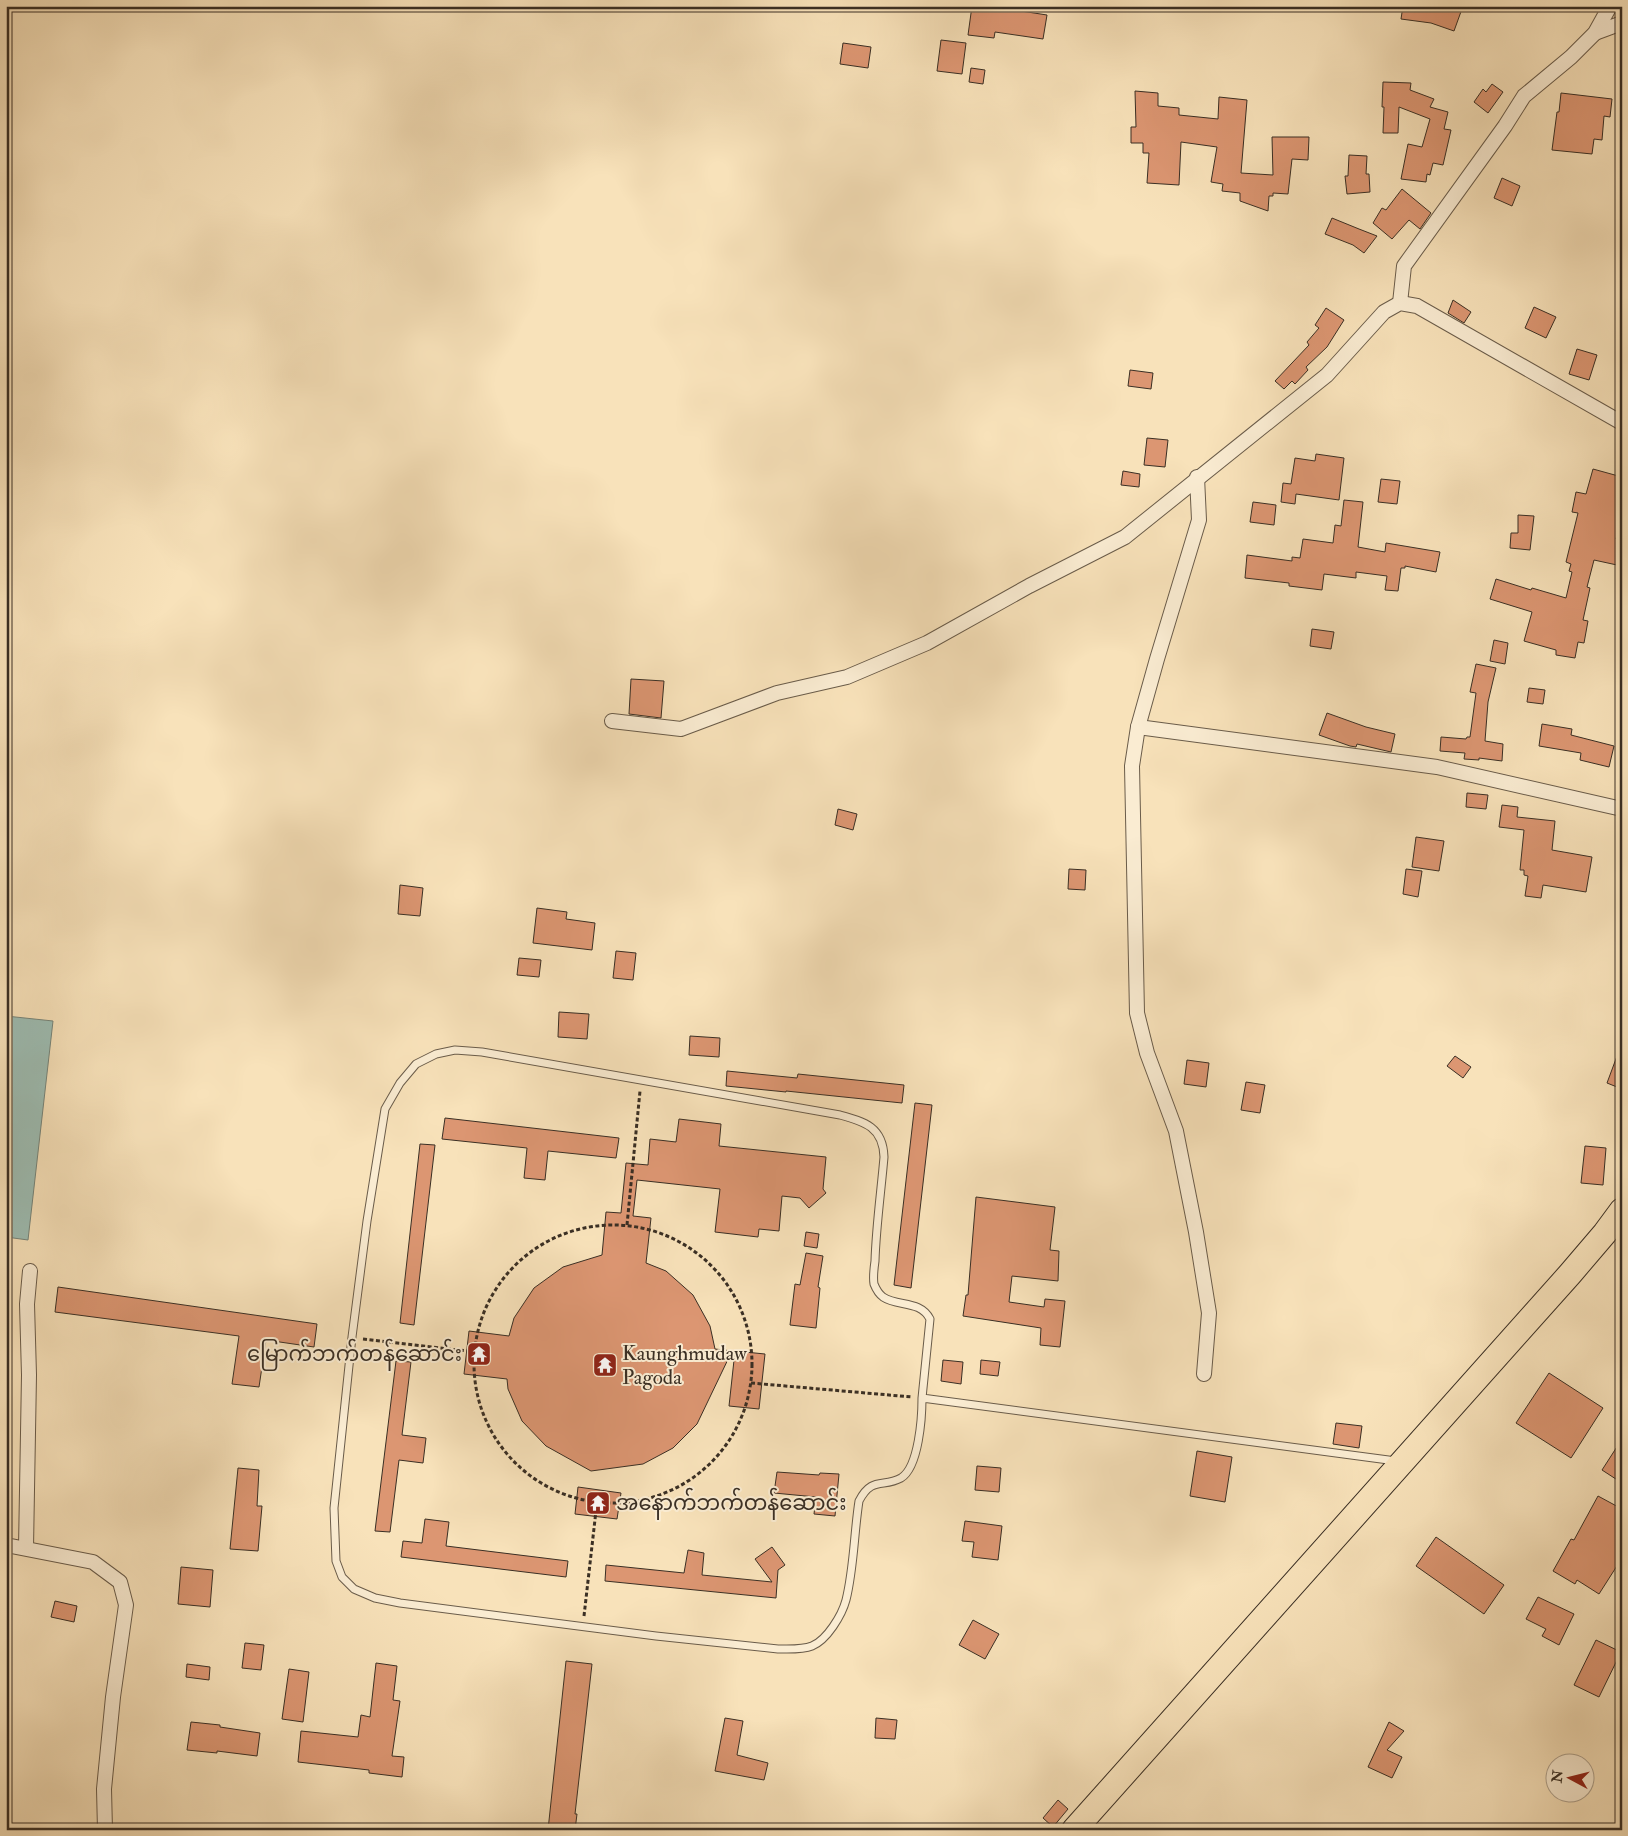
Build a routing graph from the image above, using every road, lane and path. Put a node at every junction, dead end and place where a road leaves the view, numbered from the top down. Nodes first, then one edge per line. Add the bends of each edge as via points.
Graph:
1 (1610, 6) edge
2 (1622, 23) edge
3 (1595, 34) junction
4 (1400, 303) junction
5 (1622, 423) edge
6 (1197, 477) junction
7 (612, 722) dead end
8 (1138, 727) junction
9 (1622, 809) edge
10 (641, 1079) junction
11 (1622, 1210) edge
12 (627, 1225) junction
13 (30, 1271) dead end
14 (352, 1338) junction
15 (476, 1352) junction
16 (1204, 1374) dead end
17 (751, 1382) junction
18 (922, 1398) junction
19 (1401, 1462) junction
20 (597, 1502) junction
21 (6, 1545) edge
22 (26, 1548) junction
23 (583, 1627) junction
24 (105, 1830) edge
25 (1074, 1830) edge

1 - 3 street
2 - 3 street
3 - 4 street via 1524,96 1404,266
4 - 5 street via 1417,306
4 - 6 street via 1384,312 1328,374
6 - 7 street via 1125,536 927,642 847,677 777,693 681,729
6 - 8 street via 1199,520
8 - 9 street via 1437,768
8 - 16 street via 1132,766 1136,1013 1147,1054 1176,1131 1196,1232 1210,1313
10 - 12 path
10 - 14 lane via 455,1050 436,1054 416,1064 385,1109
10 - 18 lane via 840,1114 872,1127 884,1146 874,1284 884,1298 920,1308 930,1319
11 - 19 highway via 1570,1274
12 - 15 path via 582,1228 540,1245 506,1275 483,1315
12 - 17 path via 671,1237 708,1262 736,1298 751,1341
13 - 22 street via 27,1304
14 - 15 path
14 - 23 lane via 334,1508 336,1561 342,1578 354,1589 400,1604
15 - 20 path via 474,1377 480,1407 502,1449 536,1482 579,1500
17 - 18 path
17 - 20 path via 737,1430 710,1466 671,1492 626,1504
18 - 19 lane
18 - 23 lane via 912,1464 905,1475 876,1484 859,1501 846,1602 832,1629 822,1640 796,1649
19 - 25 highway
20 - 23 path
21 - 22 street
22 - 24 street via 93,1562 120,1582 126,1605 104,1789

